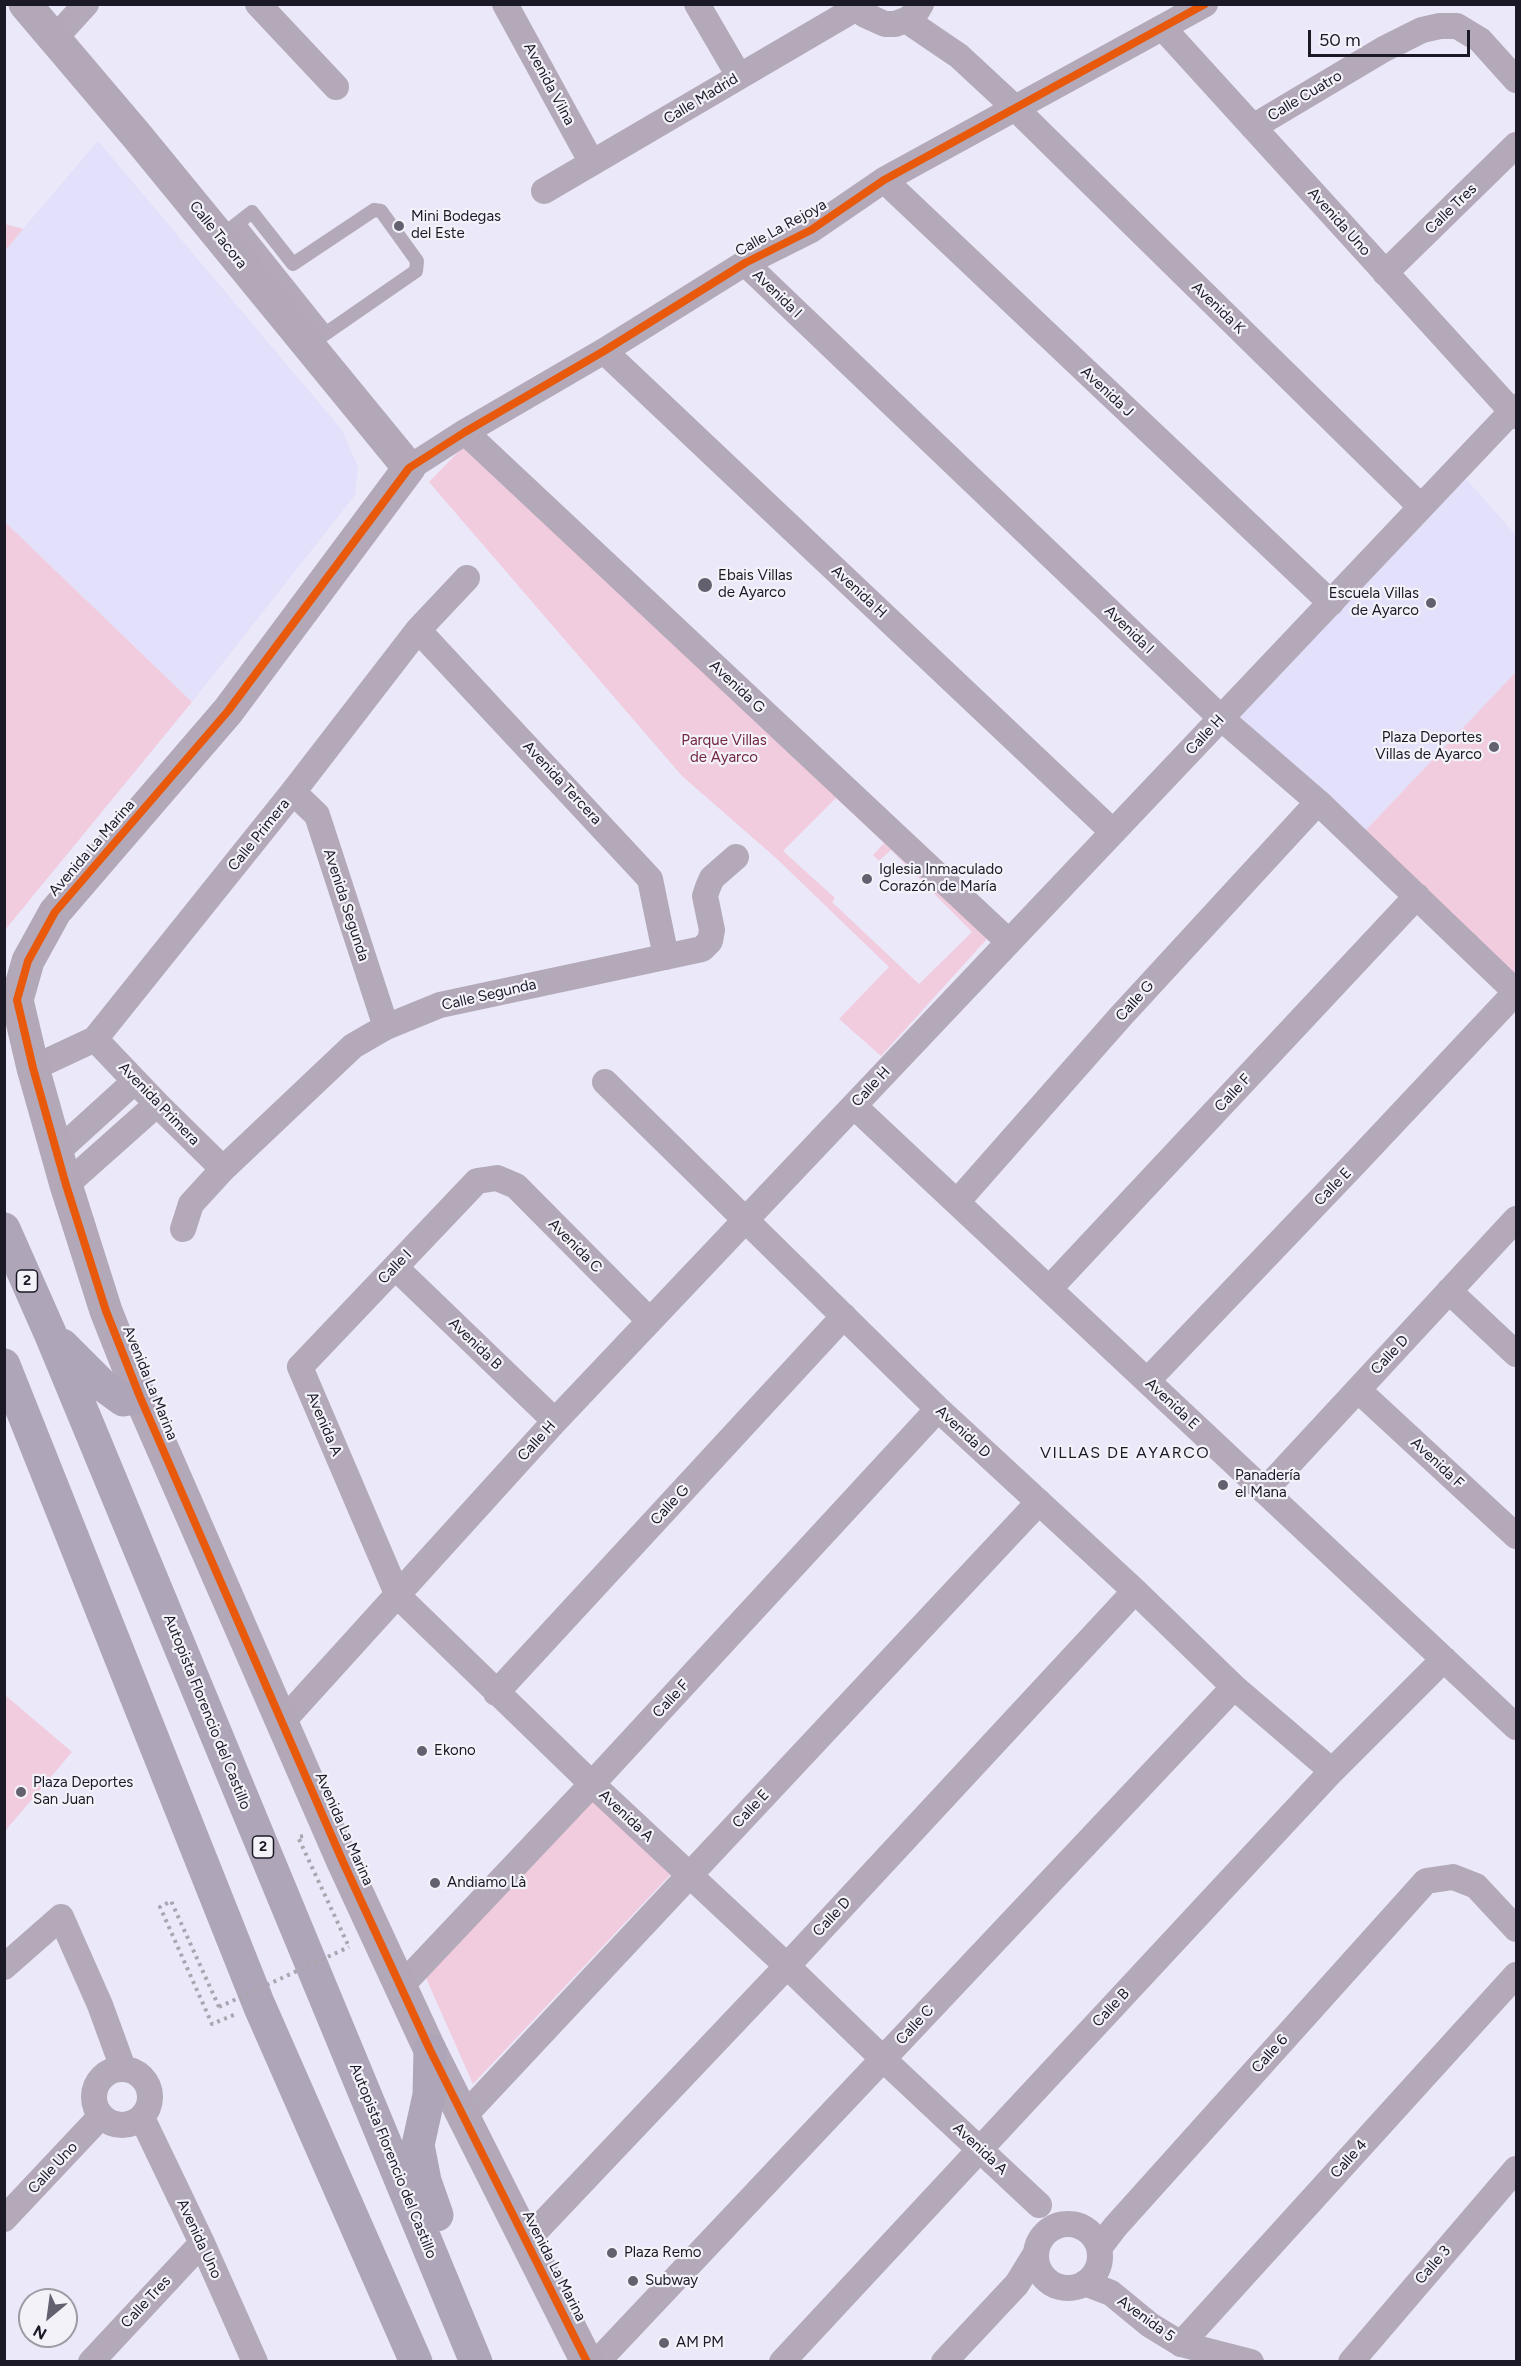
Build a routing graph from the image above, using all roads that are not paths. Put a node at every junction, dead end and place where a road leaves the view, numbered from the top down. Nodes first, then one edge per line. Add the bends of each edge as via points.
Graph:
1 (25, 4) edge
2 (86, 4) edge
3 (258, 4) edge
4 (505, 4) edge
5 (697, 4) edge
6 (1205, 4) edge
7 (858, 6) edge
8 (916, 10) edge
9 (1163, 28) junction
10 (55, 38) junction
11 (739, 76) junction
12 (1516, 80) edge
13 (336, 87) dead end
14 (1016, 108) junction
15 (1253, 127) junction
16 (1516, 145) edge
17 (592, 163) junction
18 (884, 180) junction
19 (544, 191) dead end
20 (228, 230) junction
21 (745, 263) junction
22 (1385, 273) junction
23 (316, 339) junction
24 (604, 351) junction
25 (1515, 412) edge
26 (465, 432) junction
27 (409, 468) junction
28 (1422, 507) junction
29 (467, 578) dead end
30 (1331, 603) junction
31 (418, 630) junction
32 (1221, 718) junction
33 (293, 792) junction
34 (1318, 802) junction
35 (1113, 832) junction
36 (736, 857) dead end
37 (1417, 896) junction
38 (1009, 942) junction
39 (666, 957) junction
40 (1516, 992) edge
41 (386, 1027) junction
42 (95, 1039) junction
43 (33, 1068) junction
44 (135, 1081) junction
45 (605, 1082) dead end
46 (157, 1104) junction
47 (854, 1106) junction
48 (57, 1152) junction
49 (223, 1169) junction
50 (497, 1178) joint
51 (66, 1185) junction
52 (957, 1202) junction
53 (1516, 1219) edge
54 (745, 1220) junction
55 (4, 1229) edge
56 (183, 1229) dead end
57 (395, 1266) junction
58 (1050, 1289) junction
59 (1449, 1291) junction
60 (844, 1317) junction
61 (650, 1321) junction
62 (50, 1333) junction
63 (1516, 1354) edge
64 (4, 1365) edge
65 (300, 1367) joint
66 (1147, 1381) junction
67 (1358, 1390) junction
68 (140, 1397) junction
69 (938, 1409) junction
70 (555, 1421) junction
71 (1264, 1491) junction
72 (1039, 1502) junction
73 (1516, 1536) edge
74 (1135, 1591) junction
75 (398, 1596) junction
76 (1444, 1659) junction
77 (1234, 1688) junction
78 (496, 1693) junction
79 (282, 1722) junction
80 (1516, 1727) edge
81 (1332, 1771) junction
82 (592, 1784) junction
83 (689, 1875) junction
84 (1516, 1929) edge
85 (787, 1966) junction
86 (4, 1967) edge
87 (1516, 1975) edge
88 (401, 1986) junction
89 (430, 2050) junction
90 (883, 2059) junction
91 (123, 2068) junction
92 (100, 2116) junction
93 (464, 2116) junction
94 (142, 2118) junction
95 (980, 2149) junction
96 (1513, 2178) edge
97 (1039, 2205) dead end
98 (4, 2219) edge
99 (527, 2241) junction
100 (202, 2242) junction
101 (1036, 2253) junction
102 (1093, 2256) junction
103 (1047, 2280) junction
104 (1017, 2284) junction
105 (1181, 2344) junction
106 (91, 2361) edge
107 (255, 2361) edge
108 (416, 2361) edge
109 (476, 2361) edge
110 (587, 2361) edge
111 (597, 2361) edge
112 (782, 2361) edge
113 (944, 2361) edge
114 (1251, 2361) edge
115 (1351, 2361) edge

1 - 10 street, Calle Tacora
2 - 10 street
3 - 13 street
4 - 17 street, Avenida Vilna
5 - 11 street
6 - 9 street, Calle La Rejoya
7 - 8 street via 874,21 895,24
7 - 11 street, Calle Madrid
8 - 14 street, Avenida K
9 - 14 street, Calle La Rejoya
9 - 15 street, Avenida Uno
10 - 20 street, Calle Tacora
11 - 17 street, Calle Madrid
12 - 15 street, Calle Cuatro via 1480,40 1457,26 1440,26 1422,30 1384,49
14 - 18 street, Calle La Rejoya
14 - 28 street, Avenida K
15 - 22 street, Avenida Uno
16 - 22 street, Calle Tres
17 - 19 street, Calle Madrid
18 - 21 street, Calle La Rejoya via 811,230
18 - 30 street, Avenida J
20 - 23 street, Calle Tacora
20 - 23 lane via 252,212 293,264 374,210 381,211 417,261 416,271
21 - 24 street, Calle La Rejoya
21 - 32 street, Avenida I
22 - 25 street, Avenida Uno
23 - 27 street, Calle Tacora
24 - 26 street, Calle La Rejoya
24 - 35 street, Avenida H
25 - 28 street, Calle H
26 - 27 street, Calle La Rejoya
26 - 38 street, Avenida G
27 - 43 street, Avenida La Marina via 228,711 56,912 28,961 17,1000
28 - 30 street, Calle H
29 - 31 street, Calle Primera
30 - 32 street, Calle H
31 - 33 street, Calle Primera
31 - 39 street, Avenida Tercera via 650,879
32 - 34 street, Avenida I
32 - 35 street, Calle H
33 - 41 street, Avenida Segunda via 317,815
33 - 42 street, Calle Primera
34 - 37 street, Avenida I
34 - 52 street, Calle G
35 - 38 street, Calle H
36 - 39 street, Calle Segunda via 712,878 705,896 710,941 702,949
37 - 40 street, Avenida I
37 - 58 street, Calle F
38 - 47 street, Calle H
39 - 41 street, Calle Segunda via 440,1005
40 - 66 street, Calle E
41 - 49 street, Calle Segunda via 353,1046
42 - 43 street, Calle Primera
42 - 44 street, Avenida Primera
43 - 48 street, Avenida La Marina
44 - 46 street, Avenida Primera
44 - 48 street
45 - 54 street, Avenida D
46 - 49 street, Avenida Primera
46 - 51 street
47 - 52 street, Avenida E
47 - 54 street, Calle H
48 - 51 street, Avenida La Marina
49 - 56 street, Calle Segunda via 190,1204
50 - 57 street, Calle I via 477,1181
50 - 61 street, Avenida C via 516,1186
51 - 68 street, Avenida La Marina via 106,1311
52 - 58 street, Avenida E
53 - 59 street, Calle D
54 - 60 street, Avenida D
54 - 61 street, Calle H
55 - 62 highway, Autopista Florencio del Castillo / 2
57 - 65 street, Calle I
57 - 70 street, Avenida B
58 - 66 street, Avenida E
59 - 63 street
59 - 67 street, Calle D
60 - 69 street, Avenida D
60 - 78 street, Calle G
61 - 70 street, Calle H
62 - 68 highway via 101,1384 123,1400
62 - 109 highway, Autopista Florencio del Castillo / 2
64 - 108 highway via 259,2005
65 - 75 street, Avenida A
66 - 71 street, Avenida E
67 - 71 street, Calle D
67 - 73 street, Avenida F
68 - 79 street, Avenida La Marina
69 - 72 street, Avenida D
69 - 82 street, Calle F
70 - 75 street, Calle H
71 - 76 street, Avenida E
72 - 74 street, Avenida D
72 - 83 street, Calle E
74 - 77 street, Avenida D
74 - 85 street, Calle D
75 - 78 street, Avenida A
75 - 79 street, Calle H
76 - 80 street, Avenida E
76 - 81 street, Calle B
77 - 81 street, Avenida D
77 - 90 street, Calle C
78 - 82 street, Avenida A
79 - 88 street, Avenida La Marina
81 - 95 street, Calle B
82 - 83 street, Avenida A
82 - 88 street, Calle F
83 - 85 street, Avenida A
83 - 93 street, Calle E
84 - 102 street, Calle 6 via 1476,1886 1453,1877 1426,1881
85 - 90 street, Avenida A
85 - 99 street, Calle D
86 - 91 street via 61,1917
87 - 105 street, Calle 4
88 - 89 street, Avenida La Marina
89 - 93 street, Avenida La Marina
89 - 109 highway via 429,2095 418,2145 425,2181 461,2283
90 - 95 street, Avenida A
90 - 111 street, Calle C
91 - 92 street via 107,2073 96,2085 93,2101
91 - 94 street via 143,2077 148,2087 151,2098
92 - 94 street via 113,2124 128,2125
92 - 98 street, Calle Uno
93 - 99 street, Avenida La Marina
94 - 100 street, Avenida Uno
95 - 97 street, Avenida A
95 - 112 street, Calle B
96 - 115 street, Calle 3
99 - 110 street, Avenida La Marina
100 - 106 street, Calle Tres
100 - 107 street, Avenida Uno
101 - 102 street via 1044,2235 1061,2225 1080,2226
101 - 103 street
101 - 104 street
102 - 103 street via 1076,2287 1066,2288
102 - 105 street, Avenida 5 via 1111,2293
103 - 104 street
104 - 113 street
105 - 114 street, Avenida 5

